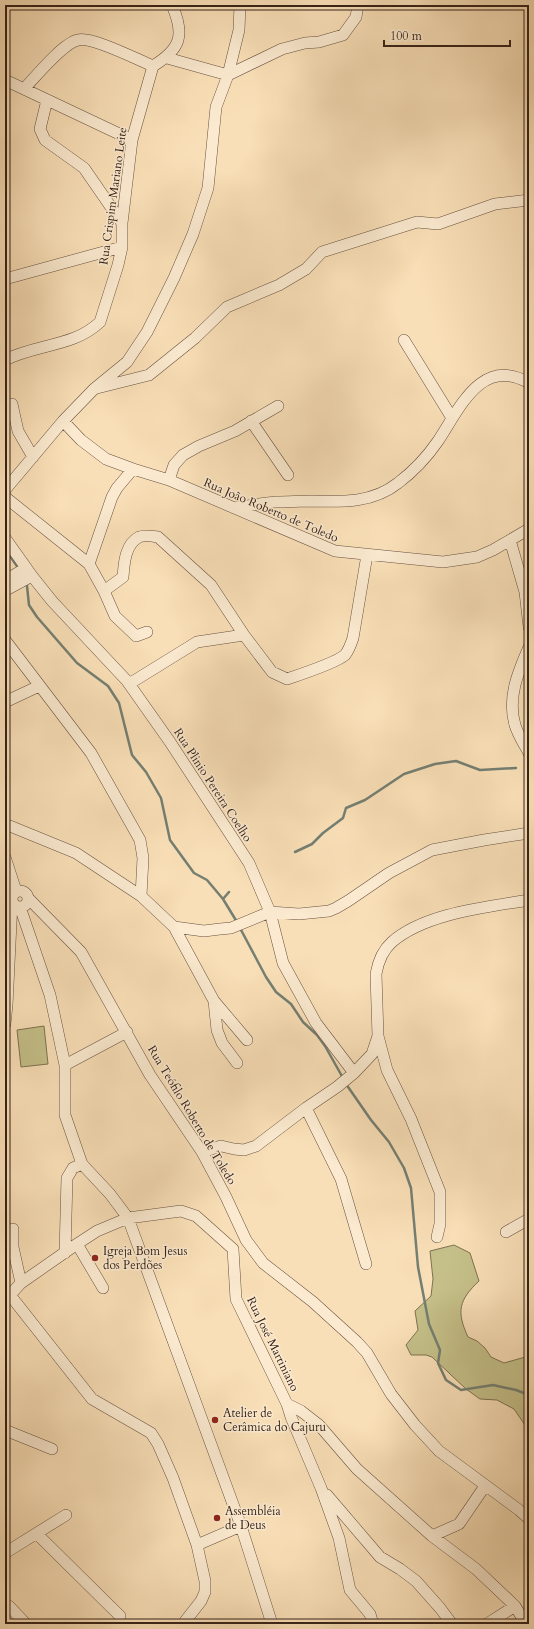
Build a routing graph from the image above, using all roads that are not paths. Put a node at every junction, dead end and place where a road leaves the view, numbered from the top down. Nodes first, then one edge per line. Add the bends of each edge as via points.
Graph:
1 (172, 5) edge
2 (240, 5) edge
3 (358, 5) edge
4 (167, 58) junction
5 (153, 66) junction
6 (228, 75) junction
7 (5, 80) edge
8 (24, 89) junction
9 (48, 100) junction
10 (132, 140) junction
11 (529, 200) edge
12 (122, 224) junction
13 (122, 247) junction
14 (5, 279) edge
15 (404, 340) dead end
16 (5, 360) edge
17 (529, 383) edge
18 (94, 388) junction
19 (12, 404) dead end
20 (278, 406) dead end
21 (452, 418) junction
22 (63, 421) junction
23 (251, 421) junction
24 (33, 457) junction
25 (133, 470) junction
26 (288, 475) dead end
27 (169, 480) junction
28 (5, 490) edge
29 (5, 497) edge
30 (233, 508) junction
31 (529, 529) edge
32 (5, 538) edge
33 (510, 540) junction
34 (367, 555) junction
35 (89, 564) junction
36 (104, 591) junction
37 (527, 592) edge
38 (529, 627) edge
39 (147, 632) dead end
40 (244, 635) junction
41 (5, 640) edge
42 (529, 647) edge
43 (130, 684) junction
44 (39, 686) junction
45 (5, 702) edge
46 (529, 753) edge
47 (5, 824) edge
48 (529, 834) edge
49 (5, 857) edge
50 (16, 891) junction
51 (140, 896) junction
52 (28, 898) junction
53 (529, 900) edge
54 (16, 904) junction
55 (270, 912) junction
56 (174, 926) junction
57 (214, 1001) junction
58 (5, 1024) edge
59 (127, 1032) junction
60 (378, 1036) junction
61 (247, 1040) dead end
62 (237, 1063) dead end
63 (65, 1065) junction
64 (352, 1074) junction
65 (306, 1108) junction
66 (202, 1152) junction
67 (82, 1164) junction
68 (128, 1218) junction
69 (529, 1219) edge
70 (13, 1229) dead end
71 (506, 1232) dead end
72 (437, 1238) dead end
73 (246, 1240) junction
74 (77, 1244) junction
75 (233, 1249) junction
76 (65, 1253) junction
77 (366, 1264) dead end
78 (21, 1283) junction
79 (103, 1288) dead end
80 (7, 1293) edge
81 (287, 1404) junction
82 (5, 1430) edge
83 (52, 1449) dead end
84 (485, 1486) junction
85 (321, 1488) junction
86 (66, 1515) dead end
87 (529, 1519) edge
88 (241, 1526) junction
89 (38, 1534) junction
90 (432, 1536) junction
91 (197, 1545) junction
92 (5, 1553) edge
93 (5, 1605) edge
94 (515, 1606) junction
95 (120, 1616) dead end
96 (26, 1624) edge
97 (183, 1624) edge
98 (272, 1624) edge
99 (373, 1624) edge
100 (452, 1624) edge
101 (488, 1624) edge
102 (526, 1624) edge

1 - 4 street via 180,34 178,42
2 - 6 street via 239,30
3 - 6 street via 356,17 343,35 282,49
4 - 5 street
4 - 6 street
5 - 8 street via 91,40 78,40 67,45
5 - 10 street, Rua Crispim Mariano Leite
6 - 18 street via 216,107 208,188 191,240 137,348 127,362
7 - 8 street
8 - 9 street
9 - 10 street
9 - 12 street via 40,129 45,140 84,168
10 - 12 street, Rua Crispim Mariano Leite
11 - 18 street via 495,204 438,224 417,222 322,252 306,269 279,285 227,307 195,338 149,375
12 - 13 street, Rua Crispim Mariano Leite
13 - 14 street
13 - 16 street, Rua Crispim Mariano Leite via 100,322 78,337 19,353
15 - 21 street
17 - 21 street via 510,376 488,378 473,389
18 - 22 street
19 - 24 street via 18,431
20 - 23 street
21 - 30 street via 438,442 418,466 398,483 378,495 350,501 274,502
22 - 24 street
22 - 25 street, Rua João Roberto de Toledo via 106,459
23 - 26 street
23 - 27 street via 184,454 174,465
24 - 28 street
25 - 27 street, Rua João Roberto de Toledo
25 - 35 street via 112,497
27 - 30 street, Rua João Roberto de Toledo
29 - 35 street
30 - 34 street, Rua João Roberto de Toledo via 335,551
31 - 33 street, Rua João Roberto de Toledo
32 - 43 street, Rua Plinio Pereira Coelho via 19,578 52,601
33 - 34 street, Rua João Roberto de Toledo via 477,557 443,562
33 - 37 street
34 - 40 street via 353,638 344,656 287,679 272,672
35 - 36 street
36 - 39 street via 115,616 136,636
36 - 40 street via 122,577 125,556 130,545 138,537 158,537 211,585
37 - 38 street
40 - 43 street via 197,642
41 - 44 street
42 - 46 street via 521,665 511,703 515,727
43 - 55 street, Rua Plinio Pereira Coelho via 249,863
44 - 45 street
44 - 51 street via 91,753 140,840 143,858
47 - 51 street via 76,853
48 - 55 street via 432,850 389,872 329,911 299,914
49 - 50 street
50 - 52 street via 24,892
50 - 54 street via 12,895
51 - 56 street
52 - 54 street via 25,905
52 - 59 street, Rua Teófilo Roberto de Toledo via 81,952
53 - 60 street via 464,911 436,919 393,941 382,956 376,974
54 - 58 street
54 - 63 street via 50,995
55 - 56 street via 231,928 204,930
55 - 64 street, Rua Plinio Pereira Coelho via 283,963 292,981 316,1023
56 - 57 street
57 - 61 street
57 - 62 street via 219,1036
59 - 63 street
59 - 66 street, Rua Teófilo Roberto de Toledo via 150,1075
60 - 64 street via 372,1054
60 - 72 street via 387,1070 411,1119 440,1192 440,1224
63 - 67 street via 65,1115
64 - 65 street via 337,1088
65 - 66 street via 256,1146 234,1150 220,1146
65 - 77 street via 341,1179
66 - 73 street, Rua Teófilo Roberto de Toledo
67 - 68 street
67 - 76 street via 73,1168 67,1178
68 - 74 street via 97,1231
68 - 75 street via 181,1211 196,1216
68 - 88 street
69 - 71 street
70 - 78 street via 13,1247
73 - 75 street
73 - 84 street, Rua Teófilo Roberto de Toledo via 263,1263 313,1302 362,1348 391,1394 439,1451
74 - 76 street
74 - 79 street
75 - 81 street, Rua José Martiniano via 236,1299
76 - 78 street
78 - 80 street
80 - 91 street via 92,1399 151,1434 168,1466
81 - 85 street, Rua José Martiniano
81 - 90 street via 319,1425 357,1469
82 - 83 street
84 - 87 street, Rua Teófilo Roberto de Toledo
84 - 90 street via 459,1524
85 - 99 street, Rua José Martiniano via 339,1538 350,1590 370,1614
85 - 100 street via 380,1557 416,1581
86 - 89 street
88 - 91 street
88 - 98 street
89 - 92 street
89 - 95 street
90 - 94 street via 476,1569
91 - 97 street via 205,1581 204,1592 201,1601
93 - 96 street
94 - 101 street
94 - 102 street

